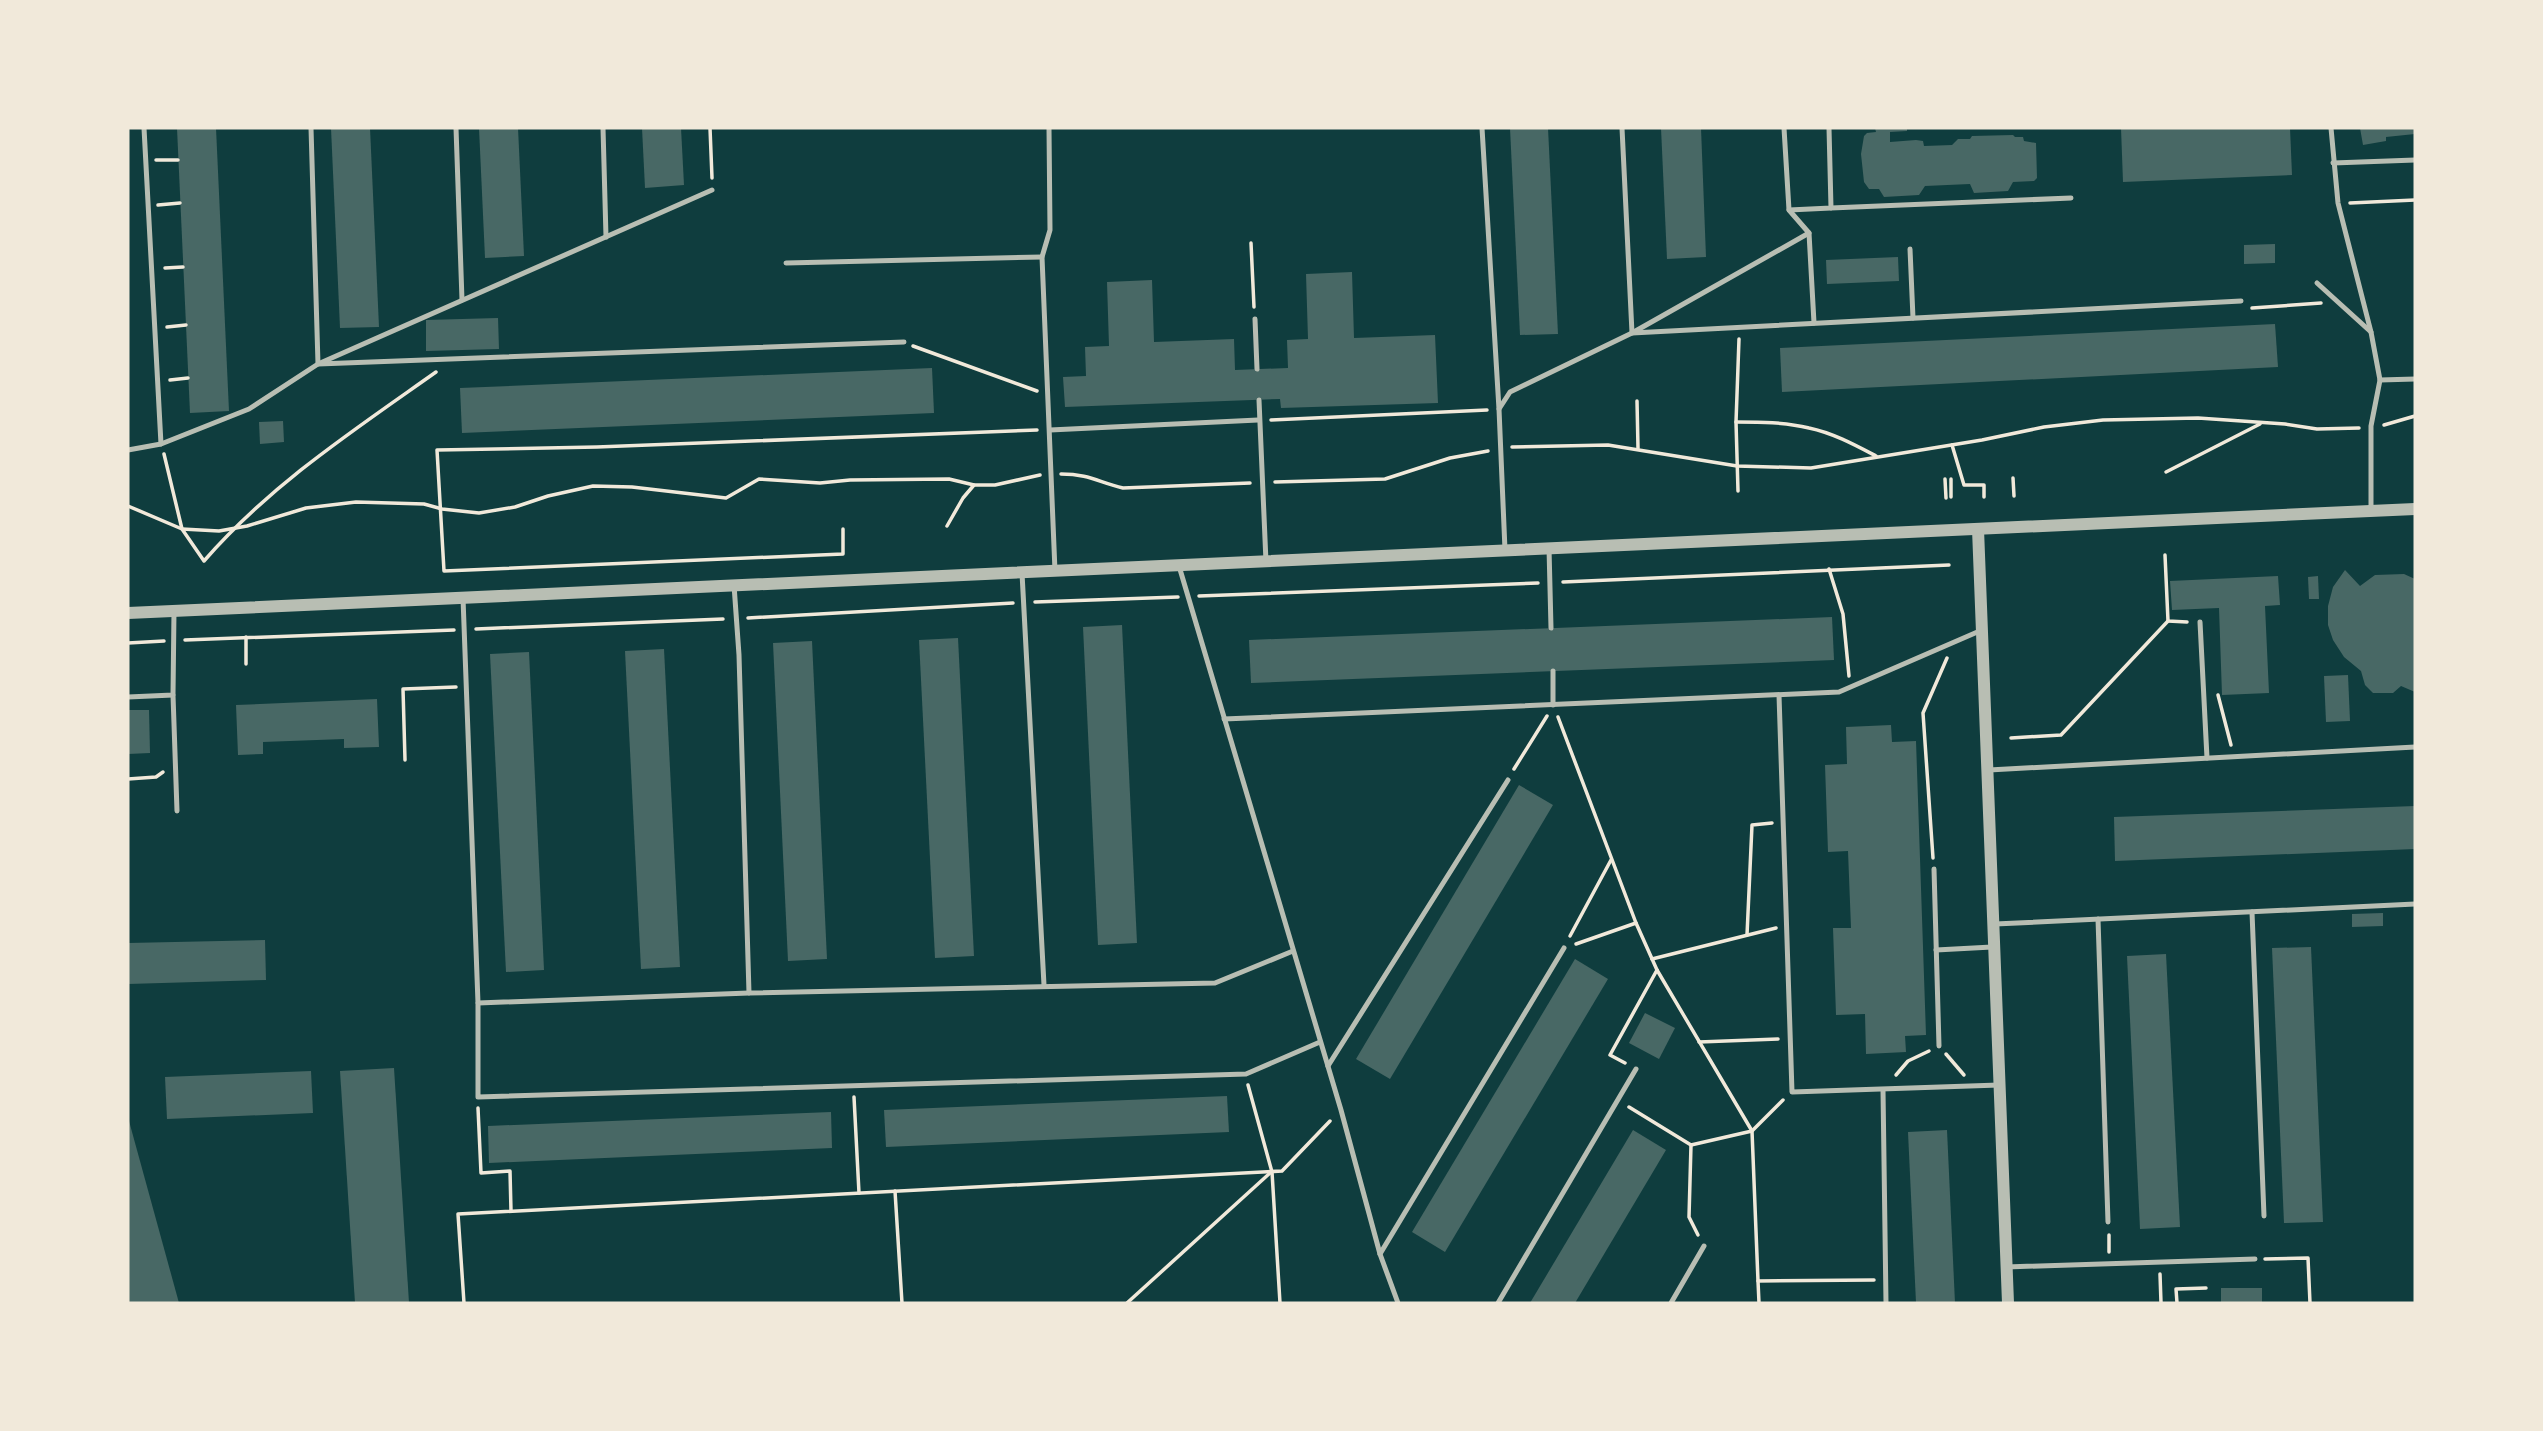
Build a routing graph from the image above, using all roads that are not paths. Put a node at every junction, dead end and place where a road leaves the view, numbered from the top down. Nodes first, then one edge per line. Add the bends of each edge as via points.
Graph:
1 (144, 128) edge
2 (311, 128) edge
3 (456, 128) edge
4 (603, 128) edge
5 (1049, 128) edge
6 (1482, 128) edge
7 (1622, 128) edge
8 (1784, 128) edge
9 (1829, 128) edge
10 (2331, 128) edge
11 (2415, 160) edge
12 (2333, 163) junction
13 (712, 190) road end
14 (2071, 198) dead end
15 (1831, 208) junction
16 (1789, 210) junction
17 (1809, 233) junction
18 (606, 237) junction
19 (1910, 249) dead end
20 (1042, 257) junction
21 (786, 263) dead end
22 (2317, 283) dead end
23 (462, 300) junction
24 (2241, 301) dead end
25 (1913, 318) junction
26 (1255, 319) road end
27 (1814, 323) junction
28 (2371, 332) junction
29 (1632, 333) junction
30 (904, 342) road end
31 (318, 364) junction
32 (1257, 369) dead end
33 (2415, 379) edge
34 (2380, 380) junction
35 (1259, 400) dead end
36 (1499, 409) junction
37 (1258, 420) junction
38 (1050, 430) junction
39 (161, 444) junction
40 (128, 450) edge
41 (2415, 509) edge
42 (2372, 511) junction
43 (1978, 528) junction
44 (1549, 548) junction
45 (1505, 550) junction
46 (1266, 562) junction
47 (1179, 566) junction
48 (1055, 571) junction
49 (1022, 573) junction
50 (734, 585) junction
51 (463, 598) junction
52 (174, 611) junction
53 (128, 613) edge
54 (2200, 622) road end
55 (1551, 628) dead end
56 (1982, 630) junction
57 (1553, 671) dead end
58 (173, 695) junction
59 (1779, 695) junction
60 (128, 697) edge
61 (1553, 705) junction
62 (1224, 719) junction
63 (2415, 747) edge
64 (2207, 758) junction
65 (1988, 770) junction
66 (1508, 780) road end
67 (177, 811) dead end
68 (1934, 869) road end
69 (2415, 904) edge
70 (2252, 912) junction
71 (2098, 919) junction
72 (1993, 924) junction
73 (1994, 947) junction
74 (1564, 948) road end
75 (1936, 950) junction
76 (1293, 951) junction
77 (1044, 985) junction
78 (749, 993) junction
79 (478, 1003) junction
80 (1320, 1042) junction
81 (1939, 1046) road end
82 (1328, 1066) junction
83 (1636, 1069) road end
84 (1999, 1085) junction
85 (1883, 1090) junction
86 (2264, 1216) dead end
87 (2108, 1222) road end
88 (1704, 1246) road end
89 (1380, 1254) junction
90 (2255, 1259) road end
91 (2007, 1267) junction
92 (1398, 1303) edge
93 (1498, 1303) edge
94 (1671, 1303) edge
95 (1886, 1303) edge
96 (2008, 1303) edge

1 - 39 lane
2 - 31 lane
3 - 23 lane
4 - 18 lane
5 - 20 lane via 1050,230
6 - 36 lane
7 - 29 lane
8 - 16 lane
9 - 15 lane
10 - 12 lane
11 - 12 lane
12 - 28 lane via 2338,203
13 - 18 lane
14 - 15 lane
15 - 16 lane
16 - 17 lane
17 - 27 lane
17 - 29 lane
18 - 23 lane
19 - 25 lane
20 - 21 lane
20 - 38 lane
22 - 28 lane
23 - 31 lane
24 - 25 lane
25 - 27 lane
26 - 32 lane
27 - 29 lane
28 - 34 lane
29 - 36 lane via 1510,392
30 - 31 lane
31 - 39 lane via 248,409
33 - 34 lane
34 - 42 lane via 2371,425
35 - 37 lane
36 - 45 lane
37 - 38 lane
37 - 46 lane
38 - 48 lane
39 - 40 lane
41 - 42 street
42 - 43 street
43 - 44 street
43 - 56 street
44 - 45 street
44 - 55 lane
45 - 46 street
46 - 47 street
47 - 48 street
47 - 62 lane
48 - 49 street
49 - 50 street
49 - 77 lane
50 - 51 street
50 - 78 lane
51 - 52 street
51 - 79 lane
52 - 53 street
52 - 58 lane
54 - 64 lane
56 - 59 lane via 1916,654 1839,692
56 - 65 street
57 - 61 lane
58 - 60 lane
58 - 67 lane
59 - 61 lane
59 - 85 lane via 1792,1092
61 - 62 lane
62 - 76 lane
63 - 64 lane
64 - 65 lane
65 - 72 street
66 - 82 lane
68 - 75 lane
69 - 70 lane
70 - 71 lane
70 - 86 lane
71 - 72 lane
71 - 87 lane
72 - 73 street
73 - 75 lane
73 - 84 street
74 - 89 lane
75 - 81 lane
76 - 77 lane via 1215,983
76 - 80 lane
77 - 78 lane
78 - 79 lane
79 - 80 lane via 478,1097 1245,1074
80 - 82 lane
82 - 89 lane
83 - 93 lane
84 - 85 lane
84 - 91 street
85 - 95 lane
88 - 94 lane
89 - 92 lane
90 - 91 lane
91 - 96 street

